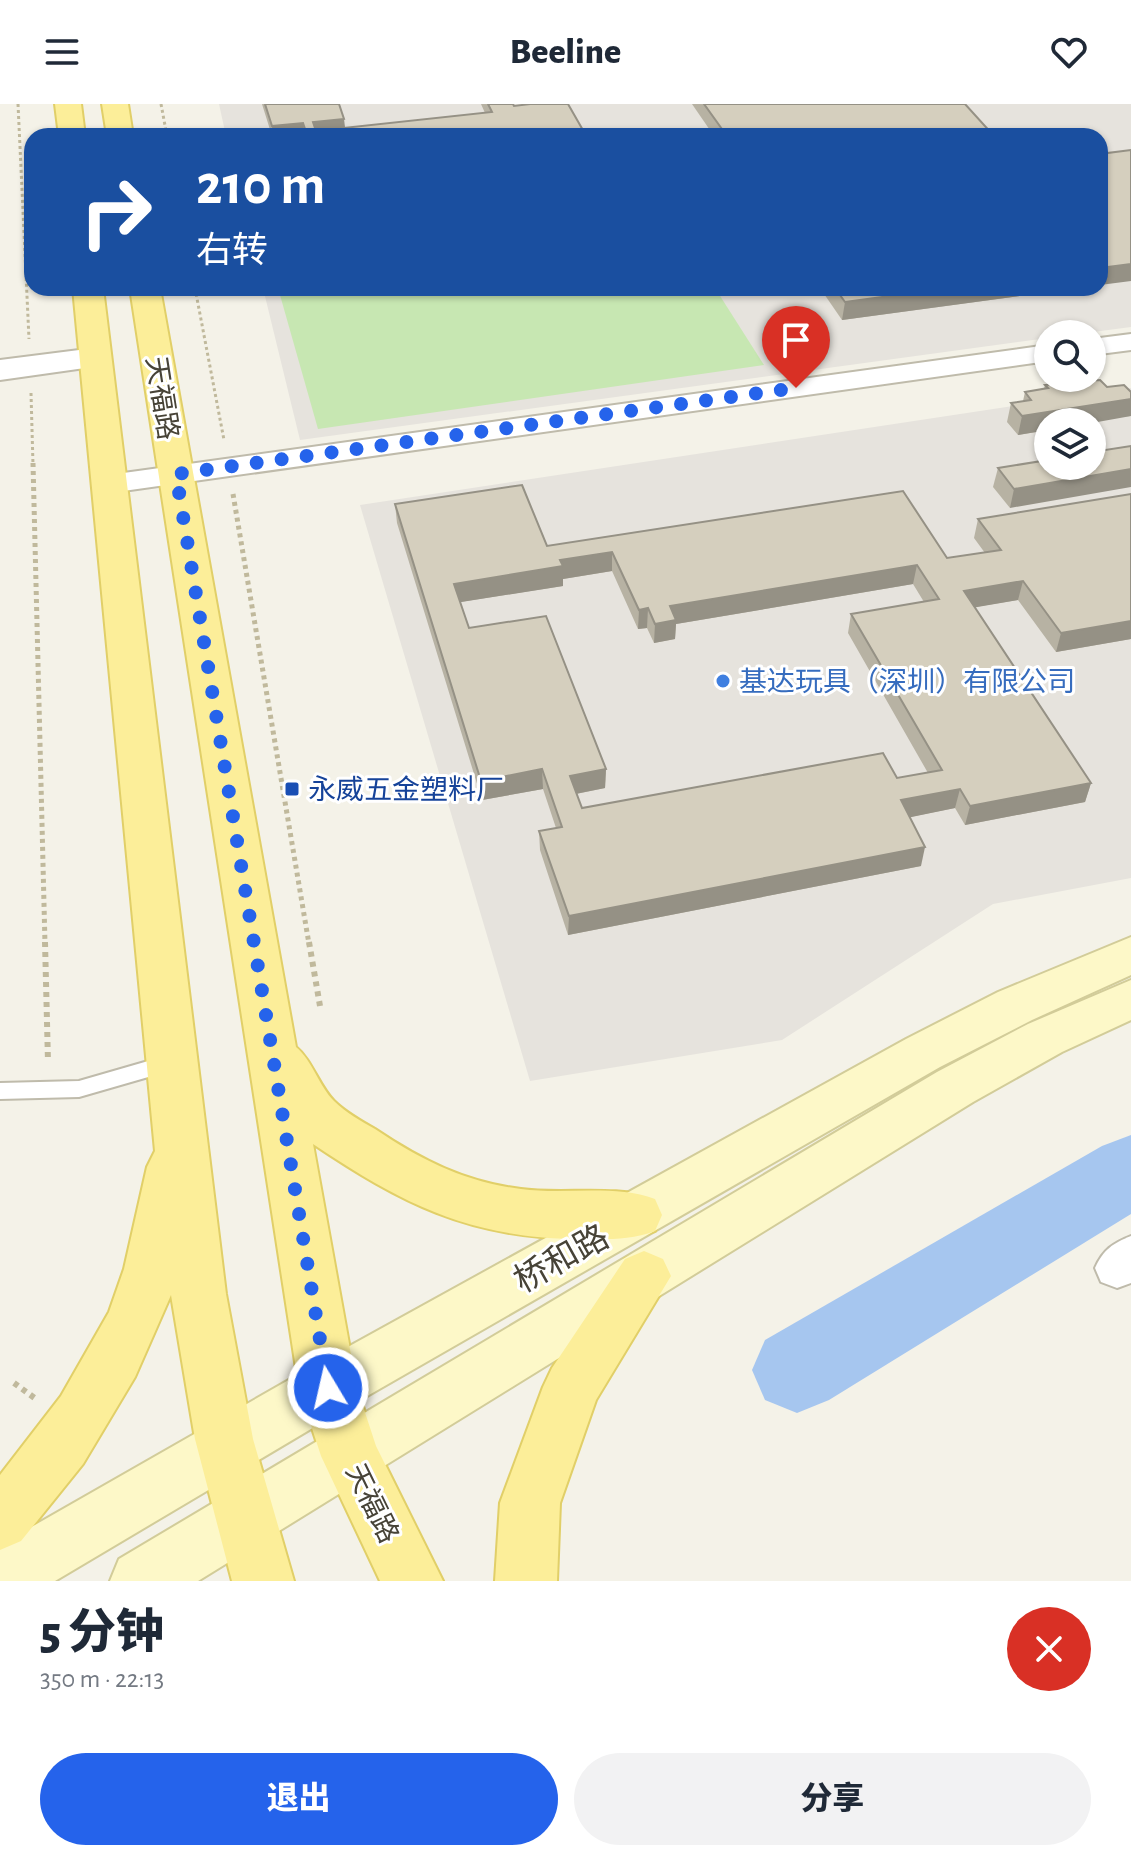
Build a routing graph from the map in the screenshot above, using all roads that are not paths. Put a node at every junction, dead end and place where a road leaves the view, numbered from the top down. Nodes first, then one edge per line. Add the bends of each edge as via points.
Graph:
1 (68, 104) edge
2 (115, 104) edge
3 (71, 128) edge
4 (119, 128) edge
5 (89, 296) edge
6 (146, 296) edge
7 (1131, 342) edge
8 (1106, 345) edge
9 (1034, 355) edge
10 (95, 358) junction
11 (15, 368) edge
12 (176, 474) junction
13 (109, 484) junction
14 (1131, 955) edge
15 (1131, 999) edge
16 (271, 1045) junction
17 (172, 1063) junction
18 (0, 1091) edge
19 (180, 1138) junction
20 (636, 1215) junction
21 (644, 1276) junction
22 (328, 1388) junction
23 (226, 1449) junction
24 (350, 1456) junction
25 (0, 1520) edge
26 (243, 1522) junction
27 (0, 1579) edge
28 (141, 1581) edge
29 (263, 1581) edge
30 (412, 1581) edge
31 (526, 1581) edge

1 - 3 main road
2 - 4 main road
5 - 10 main road
6 - 12 main road, 天福路
7 - 8 street
9 - 12 street
10 - 11 street
10 - 13 main road
12 - 13 street
12 - 16 main road, 天福路
13 - 17 main road
14 - 20 main road, 桥和路 via 923,1053
15 - 21 main road, 桥和路 via 955,1087
16 - 20 main road via 314,1114 375,1159 429,1189 486,1209 551,1217
16 - 22 main road, 天福路
17 - 18 lane via 79,1089
17 - 19 main road
19 - 23 main road
19 - 25 main road via 143,1297 89,1404
20 - 22 main road, 桥和路
21 - 24 main road, 桥和路
21 - 31 main road via 572,1387 530,1503
22 - 23 main road, 桥和路
22 - 24 main road, 天福路
23 - 26 main road
23 - 27 main road, 桥和路
24 - 26 main road, 桥和路
24 - 30 main road, 天福路
26 - 28 main road, 桥和路
26 - 29 main road

